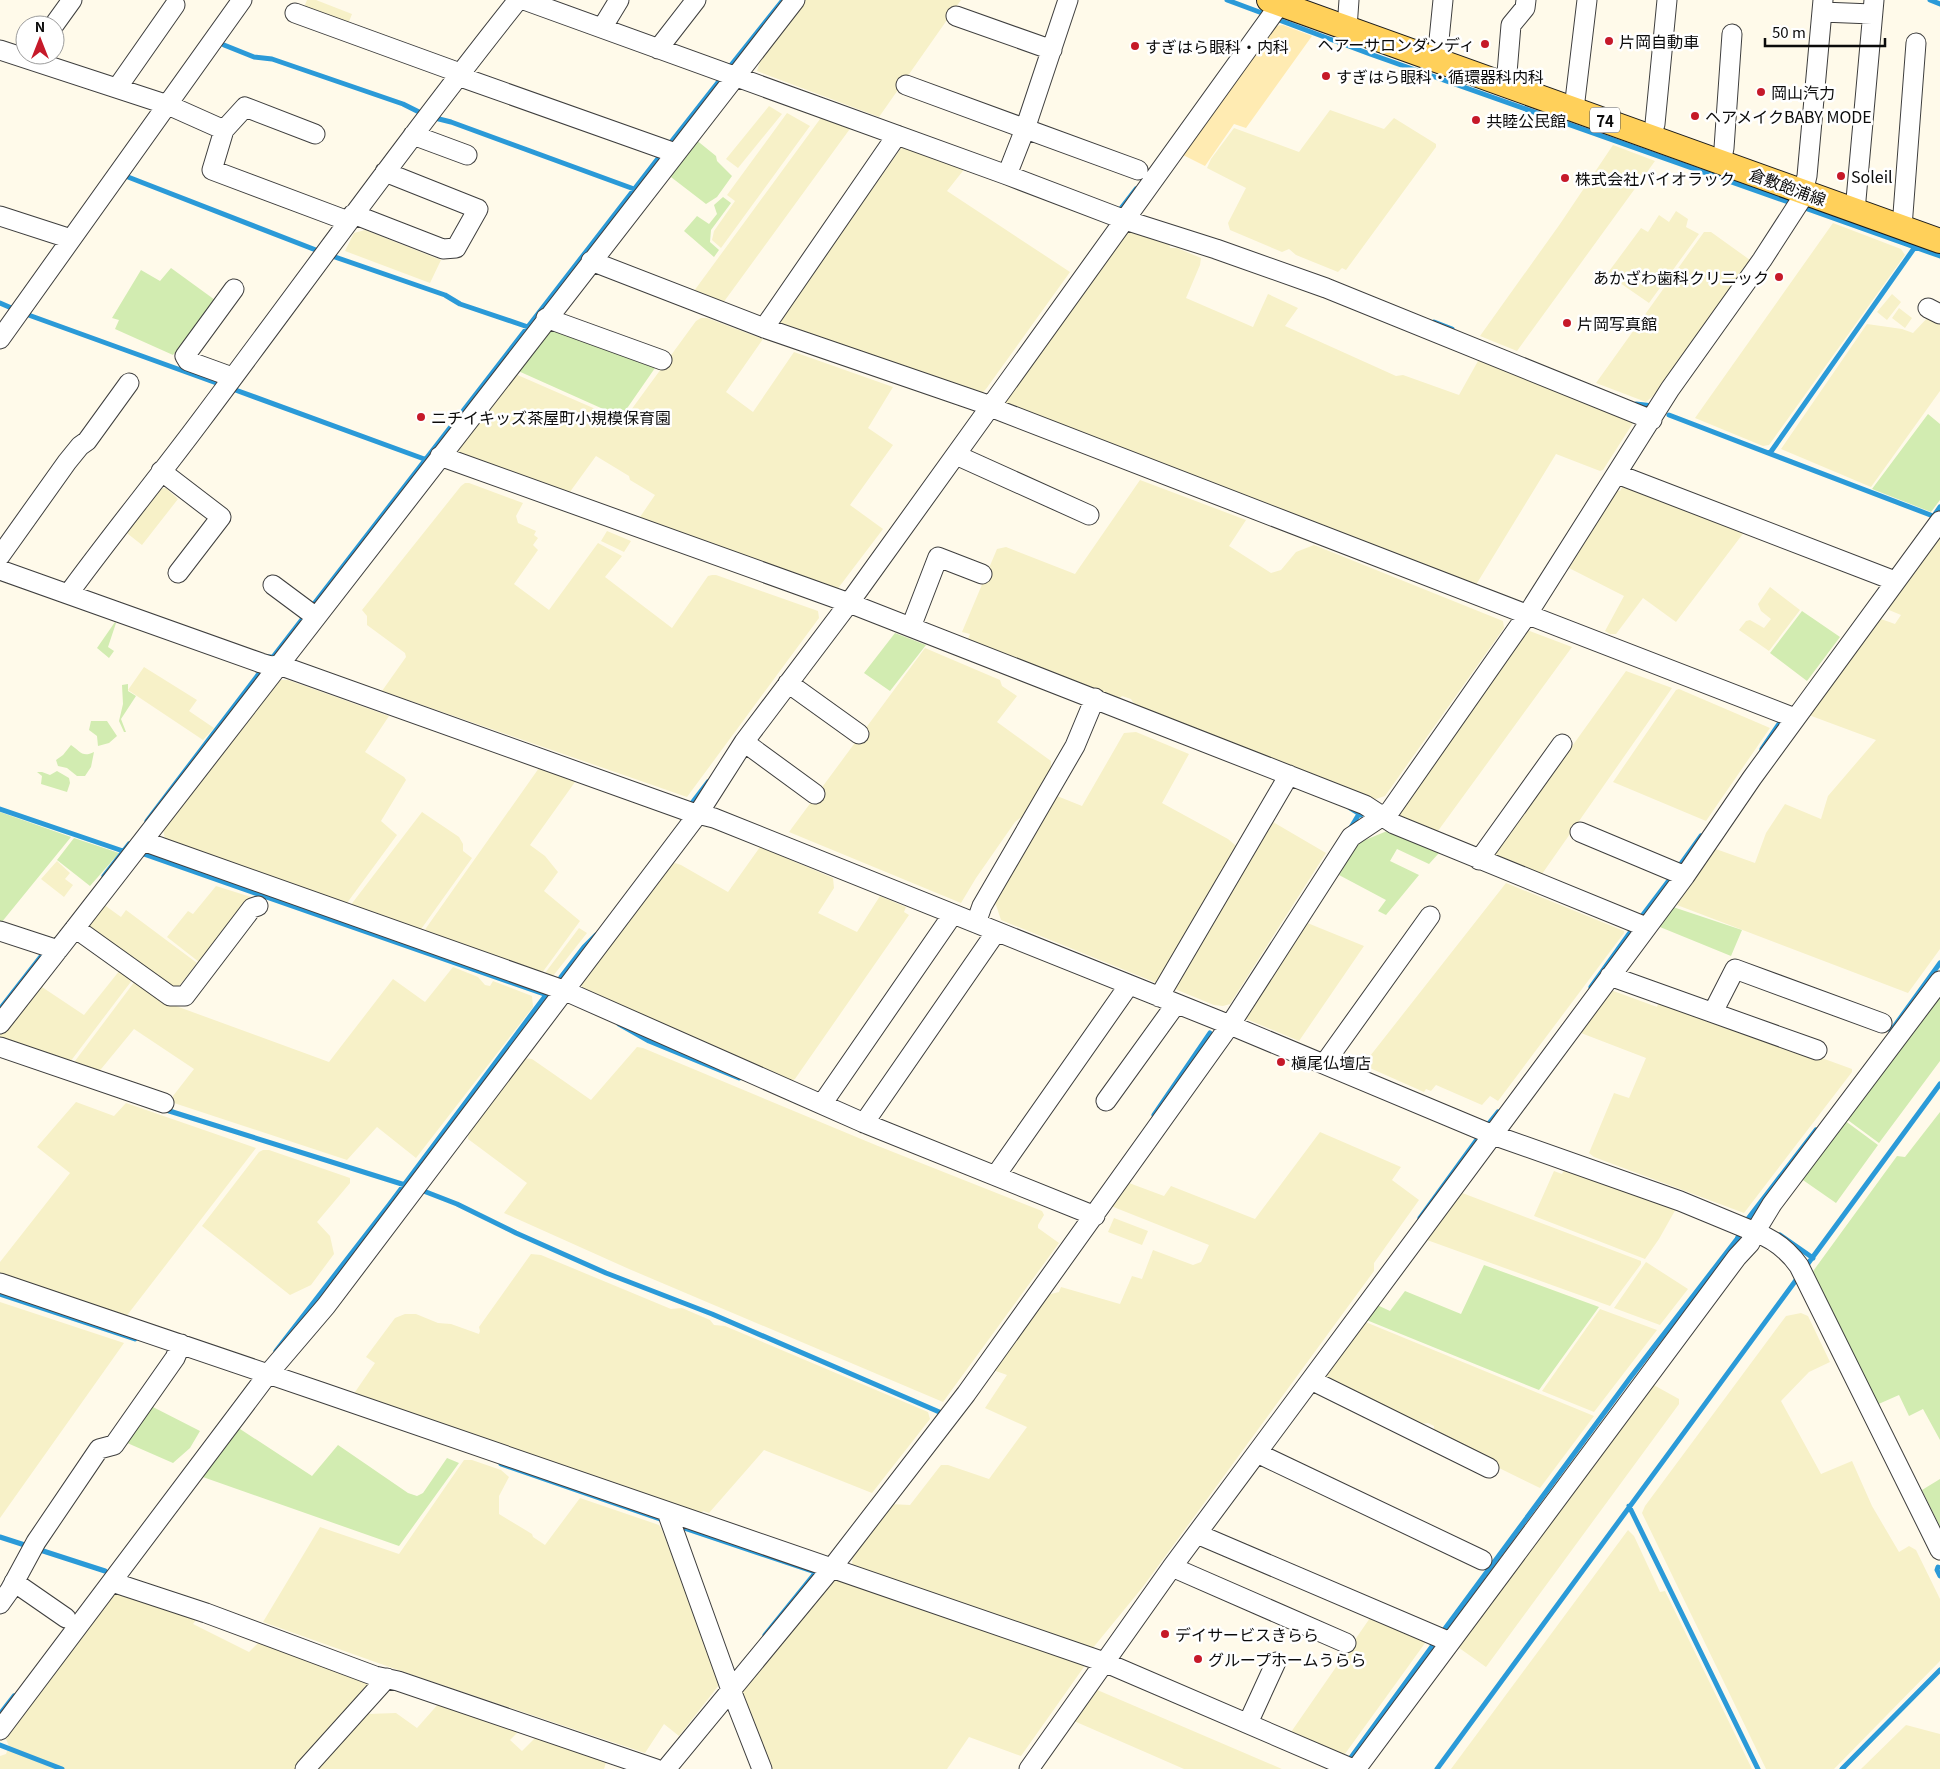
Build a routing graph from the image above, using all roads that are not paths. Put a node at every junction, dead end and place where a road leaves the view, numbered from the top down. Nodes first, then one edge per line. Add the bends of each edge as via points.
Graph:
1 (72, 0) edge
2 (242, 0) edge
3 (518, 0) edge
4 (524, 0) edge
5 (619, 0) edge
6 (696, 0) edge
7 (795, 0) edge
8 (1068, 0) edge
9 (1349, 0) edge
10 (1443, 0) edge
11 (1526, 0) edge
12 (1587, 0) edge
13 (1667, 0) edge
14 (1275, 2) edge
15 (175, 5) dead end
16 (1822, 6) edge
17 (1873, 7) edge
18 (294, 13) dead end
19 (61, 15) edge
20 (956, 16) dead end
21 (605, 23) junction
22 (1347, 28) junction
23 (1732, 34) dead end
24 (1916, 43) dead end
25 (662, 44) junction
26 (0, 50) edge
27 (1052, 50) junction
28 (15, 53) edge
29 (1437, 60) junction
30 (53, 65) edge
31 (459, 75) junction
32 (729, 75) junction
33 (1506, 84) junction
34 (906, 85) dead end
35 (118, 88) junction
36 (168, 104) junction
37 (1574, 108) junction
38 (1025, 129) junction
39 (224, 130) junction
40 (315, 134) dead end
41 (413, 135) junction
42 (897, 135) junction
43 (1651, 136) junction
44 (668, 151) junction
45 (467, 155) dead end
46 (1721, 162) junction
47 (1008, 170) junction
48 (1138, 170) dead end
49 (385, 172) junction
50 (1801, 199) junction
51 (1855, 210) junction
52 (0, 216) edge
53 (351, 217) junction
54 (1125, 220) junction
55 (1902, 227) junction
56 (71, 239) junction
57 (1940, 241) edge
58 (587, 266) junction
59 (234, 289) dead end
60 (546, 318) junction
61 (764, 328) junction
62 (0, 339) edge
63 (662, 360) dead end
64 (129, 383) dead end
65 (228, 383) junction
66 (987, 407) junction
67 (1652, 420) junction
68 (956, 455) junction
69 (437, 461) junction
70 (161, 471) junction
71 (1617, 474) junction
72 (1089, 516) dead end
73 (1940, 521) edge
74 (0, 556) edge
75 (0, 570) edge
76 (178, 573) dead end
77 (982, 574) dead end
78 (1891, 579) junction
79 (272, 586) dead end
80 (72, 589) junction
81 (842, 601) junction
82 (310, 613) junction
83 (1524, 614) junction
84 (911, 627) junction
85 (270, 665) junction
86 (788, 683) junction
87 (1092, 704) junction
88 (1795, 718) junction
89 (859, 734) dead end
90 (744, 742) junction
91 (1562, 744) dead end
92 (1287, 780) junction
93 (815, 794) dead end
94 (698, 814) junction
95 (1382, 817) junction
96 (1580, 832) dead end
97 (138, 848) junction
98 (1479, 860) junction
99 (1679, 873) junction
100 (258, 906) dead end
101 (953, 914) junction
102 (1430, 916) dead end
103 (977, 919) junction
104 (1640, 924) junction
105 (75, 928) junction
106 (0, 931) edge
107 (996, 932) junction
108 (52, 948) junction
109 (1610, 976) junction
110 (1940, 981) edge
111 (1129, 985) junction
112 (563, 990) junction
113 (1165, 995) junction
114 (1713, 1012) junction
115 (1882, 1023) dead end
116 (0, 1024) edge
117 (1230, 1025) junction
118 (0, 1047) edge
119 (1816, 1050) dead end
120 (1327, 1060) junction
121 (1106, 1101) dead end
122 (164, 1103) dead end
123 (822, 1104) junction
124 (864, 1123) junction
125 (1491, 1130) junction
126 (996, 1175) junction
127 (1091, 1214) junction
128 (1751, 1227) junction
129 (0, 1283) edge
130 (178, 1351) junction
131 (268, 1374) junction
132 (1311, 1380) junction
133 (1257, 1453) junction
134 (1488, 1468) dead end
135 (667, 1512) junction
136 (1197, 1534) junction
137 (1940, 1550) edge
138 (1482, 1560) dead end
139 (1172, 1567) junction
140 (831, 1569) junction
141 (14, 1582) junction
142 (112, 1582) junction
143 (0, 1604) edge
144 (66, 1618) dead end
145 (1442, 1639) junction
146 (1346, 1642) dead end
147 (1098, 1660) junction
148 (1276, 1662) dead end
149 (387, 1678) junction
150 (731, 1690) junction
151 (1248, 1723) junction
152 (0, 1730) edge
153 (1350, 1767) edge
154 (658, 1768) edge
155 (305, 1769) edge
156 (762, 1769) edge
157 (1029, 1769) edge

1 - 19 street
2 - 36 street
3 - 31 street
4 - 21 street
5 - 21 street
6 - 25 street
7 - 32 street
8 - 27 street
9 - 22 street
10 - 29 street
11 - 33 street via 1525,8 1511,25
12 - 37 street
13 - 43 street via 1655,124
14 - 22 main road, 倉敷飽浦線 / 74
14 - 54 street
15 - 35 street
16 - 17 street
16 - 50 street via 1807,176
17 - 51 street
18 - 31 street
20 - 27 street
21 - 25 street
22 - 29 main road, 倉敷飽浦線 / 74
23 - 46 street
24 - 55 street
25 - 32 street
26 - 28 street
27 - 38 street
29 - 33 main road, 倉敷飽浦線 / 74
30 - 35 street
31 - 41 street
31 - 44 street
32 - 42 street
32 - 44 street
33 - 37 main road, 倉敷飽浦線 / 74
34 - 38 street
35 - 36 street
36 - 39 street
36 - 56 street
37 - 43 main road, 倉敷飽浦線 / 74
38 - 47 street
38 - 48 street
39 - 40 street via 244,107
39 - 53 street via 212,170
41 - 45 street
41 - 49 street
42 - 47 street
42 - 61 street
43 - 46 main road, 倉敷飽浦線 / 74
44 - 58 street
46 - 50 main road, 倉敷飽浦線 / 74
47 - 54 street
49 - 53 street
49 - 53 street via 478,209 456,248 443,249
50 - 51 main road, 倉敷飽浦線 / 74
50 - 67 street
51 - 55 main road, 倉敷飽浦線 / 74
52 - 56 street
53 - 65 street
54 - 66 street
54 - 67 street via 1326,288
55 - 57 main road, 倉敷飽浦線 / 74
56 - 62 street
58 - 60 street
58 - 61 street
59 - 65 street via 185,356 188,361
60 - 63 street
60 - 69 street
61 - 66 street
64 - 74 street
65 - 70 street
66 - 68 street
66 - 83 street
67 - 71 street
68 - 72 street
68 - 81 street
69 - 81 street
69 - 82 street
70 - 76 street via 221,517
70 - 80 street
71 - 78 street
71 - 83 street
73 - 78 street
75 - 80 street
77 - 84 street via 938,557
78 - 88 street
79 - 82 street
80 - 85 street
81 - 84 street
81 - 86 street
82 - 85 street
83 - 88 street
83 - 95 street via 1390,811
84 - 87 street
85 - 94 street
85 - 97 street
86 - 89 street
86 - 90 street
87 - 92 street
87 - 103 street via 1075,746
88 - 99 street
90 - 93 street
90 - 94 street
91 - 98 street
92 - 95 street via 1365,806
92 - 113 street
94 - 101 street
94 - 112 street
95 - 98 street
95 - 117 street via 1351,838
96 - 99 street
97 - 105 street
97 - 112 street
98 - 104 street
99 - 104 street
100 - 105 street via 252,908 185,996 170,996
101 - 103 street
101 - 123 street
102 - 120 street
103 - 107 street
104 - 109 street
105 - 108 street
106 - 108 street
107 - 111 street
107 - 124 street
108 - 116 street
109 - 114 street
109 - 125 street
110 - 128 street via 1772,1204
111 - 113 street
111 - 126 street
112 - 123 street
112 - 131 street via 326,1306
113 - 117 street
113 - 121 street
114 - 115 street via 1736,969
114 - 119 street
117 - 120 street
117 - 127 street
118 - 122 street
120 - 125 street
123 - 124 street
124 - 126 street
125 - 128 street
125 - 132 street
126 - 127 street
127 - 140 street via 966,1394
128 - 137 street via 1791,1255 1803,1274
128 - 145 street via 1750,1242
129 - 130 street
130 - 131 street
130 - 141 street via 114,1445 99,1450 33,1547
131 - 135 street
131 - 142 street
132 - 133 street
132 - 134 street
133 - 136 street
133 - 138 street
135 - 140 street
135 - 150 street
136 - 139 street
136 - 145 street
139 - 146 street
139 - 147 street
140 - 147 street
140 - 150 street
141 - 143 street
141 - 144 street
142 - 149 street
142 - 152 street
145 - 153 street
147 - 151 street
147 - 157 street
148 - 151 street
149 - 154 street
149 - 155 street
150 - 154 street
150 - 156 street
151 - 153 street

